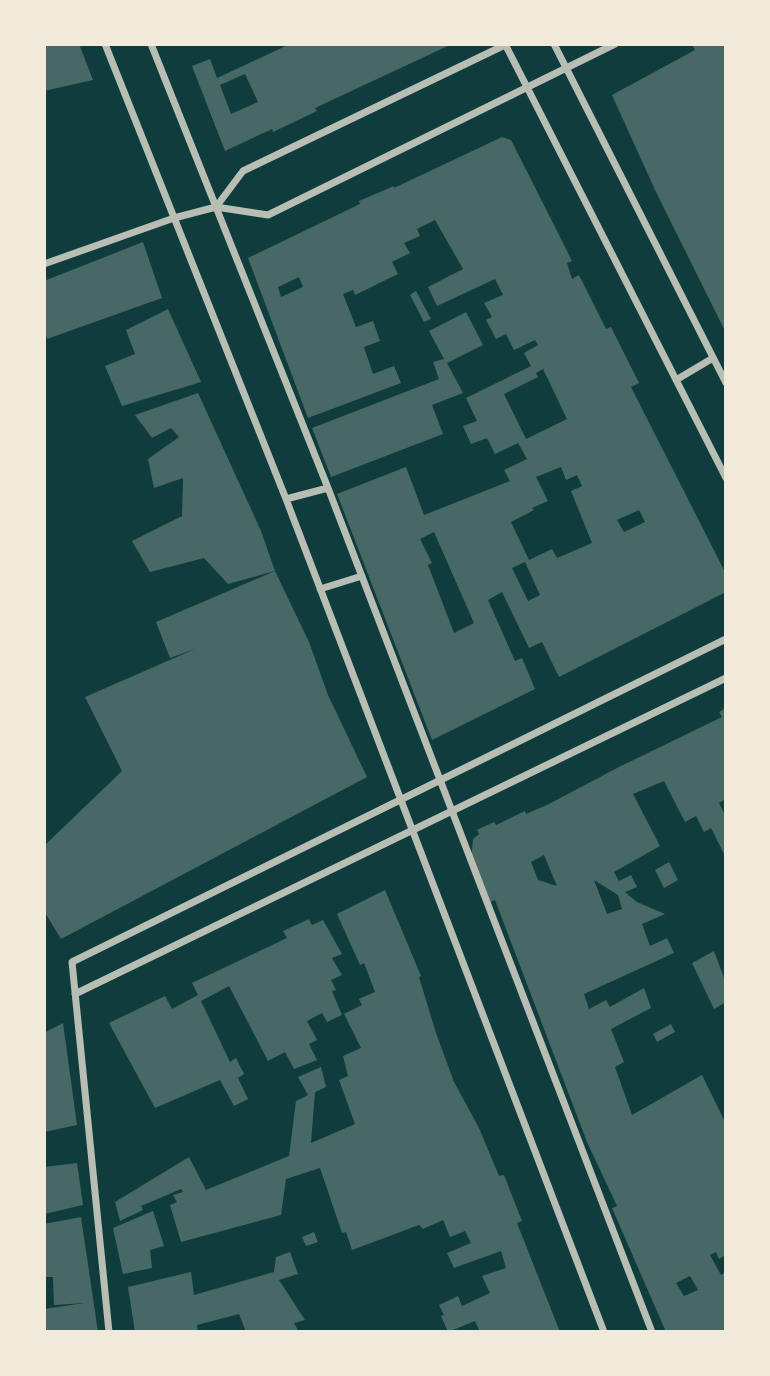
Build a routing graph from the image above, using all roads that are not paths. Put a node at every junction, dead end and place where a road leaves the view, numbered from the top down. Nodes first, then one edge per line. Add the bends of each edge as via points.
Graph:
1 (105, 44) edge
2 (151, 44) edge
3 (506, 44) edge
4 (554, 44) edge
5 (615, 44) edge
6 (565, 68) junction
7 (527, 89) junction
8 (216, 206) junction
9 (174, 218) junction
10 (44, 264) edge
11 (713, 358) junction
12 (676, 380) junction
13 (726, 383) edge
14 (726, 478) edge
15 (328, 488) junction
16 (286, 499) junction
17 (362, 576) junction
18 (320, 589) junction
19 (726, 639) edge
20 (726, 678) edge
21 (440, 780) junction
22 (400, 800) junction
23 (452, 810) junction
24 (412, 829) junction
25 (75, 994) junction
26 (109, 1332) edge
27 (604, 1332) edge
28 (652, 1332) edge

1 - 9 street
2 - 8 street
3 - 7 street
3 - 8 street via 243,171
4 - 6 street
5 - 6 street
6 - 7 street
6 - 11 street
7 - 8 street via 268,215
7 - 12 street
8 - 9 street
8 - 15 street
9 - 10 street
9 - 16 street
11 - 12 street
11 - 13 street
12 - 14 street
15 - 16 street
15 - 17 street
16 - 18 street
17 - 18 street
17 - 21 street
18 - 22 street
19 - 21 street
20 - 23 street
21 - 22 street
21 - 23 street
22 - 24 street
22 - 25 street via 72,962
23 - 24 street
23 - 28 street
24 - 25 street
24 - 27 street
25 - 26 street

